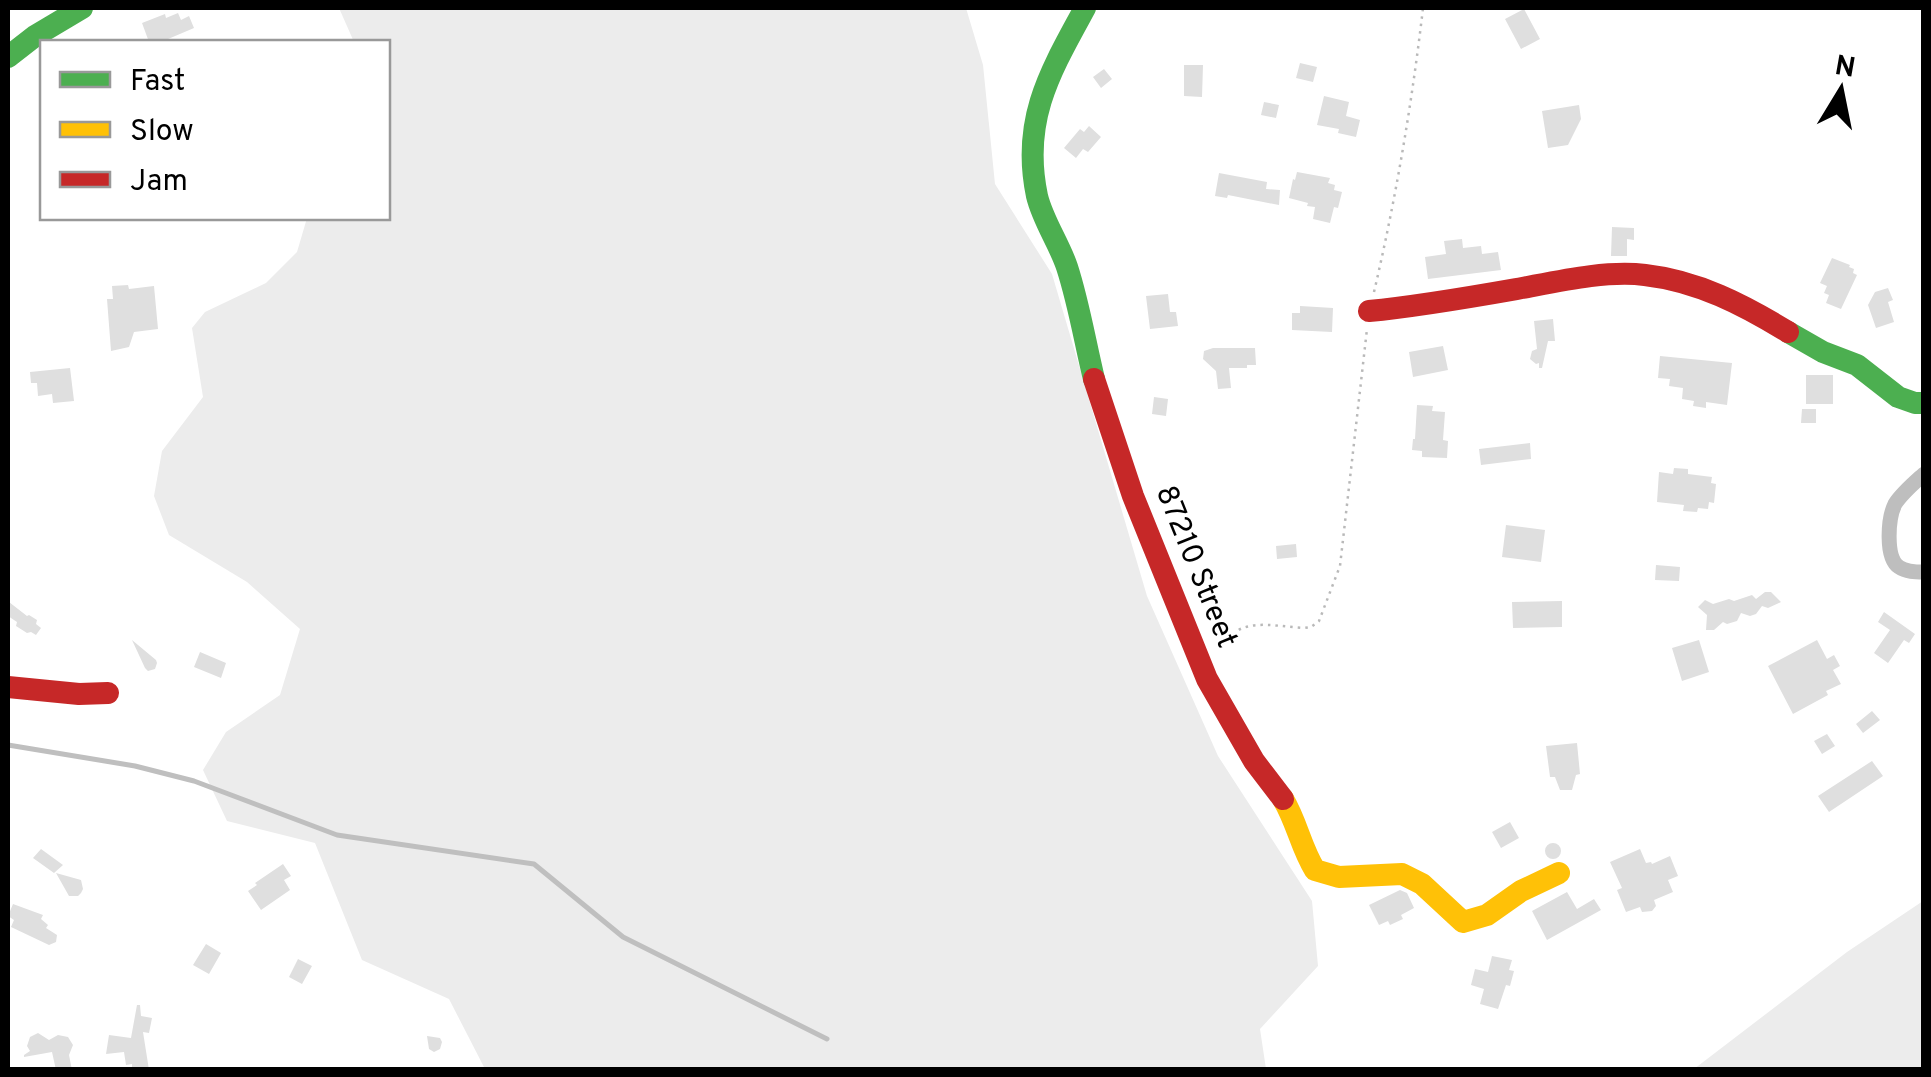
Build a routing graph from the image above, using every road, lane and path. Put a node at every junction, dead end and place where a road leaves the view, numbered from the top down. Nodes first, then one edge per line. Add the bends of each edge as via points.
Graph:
1 (82, 8) edge
2 (1084, 8) edge
3 (1423, 8) edge
4 (8, 57) edge
5 (1369, 312) junction
6 (1924, 404) edge
7 (1924, 474) edge
8 (1924, 572) edge
9 (1207, 679) junction
10 (8, 687) edge
11 (108, 693) dead end
12 (1559, 874) dead end

1 - 4 street
2 - 9 street, 87210 Street via 1034,116 1037,195 1065,261 1100,401 1133,496
3 - 5 path via 1391,218
5 - 6 street via 1642,274 1748,308 1857,366 1885,390
5 - 9 path via 1340,566 1319,621 1304,628 1262,624 1238,630 1224,639
7 - 8 street via 1896,502 1889,536 1892,561
9 - 12 street, 87210 Street via 1286,804 1315,870 1339,877 1402,874 1463,922 1485,917
10 - 11 street

